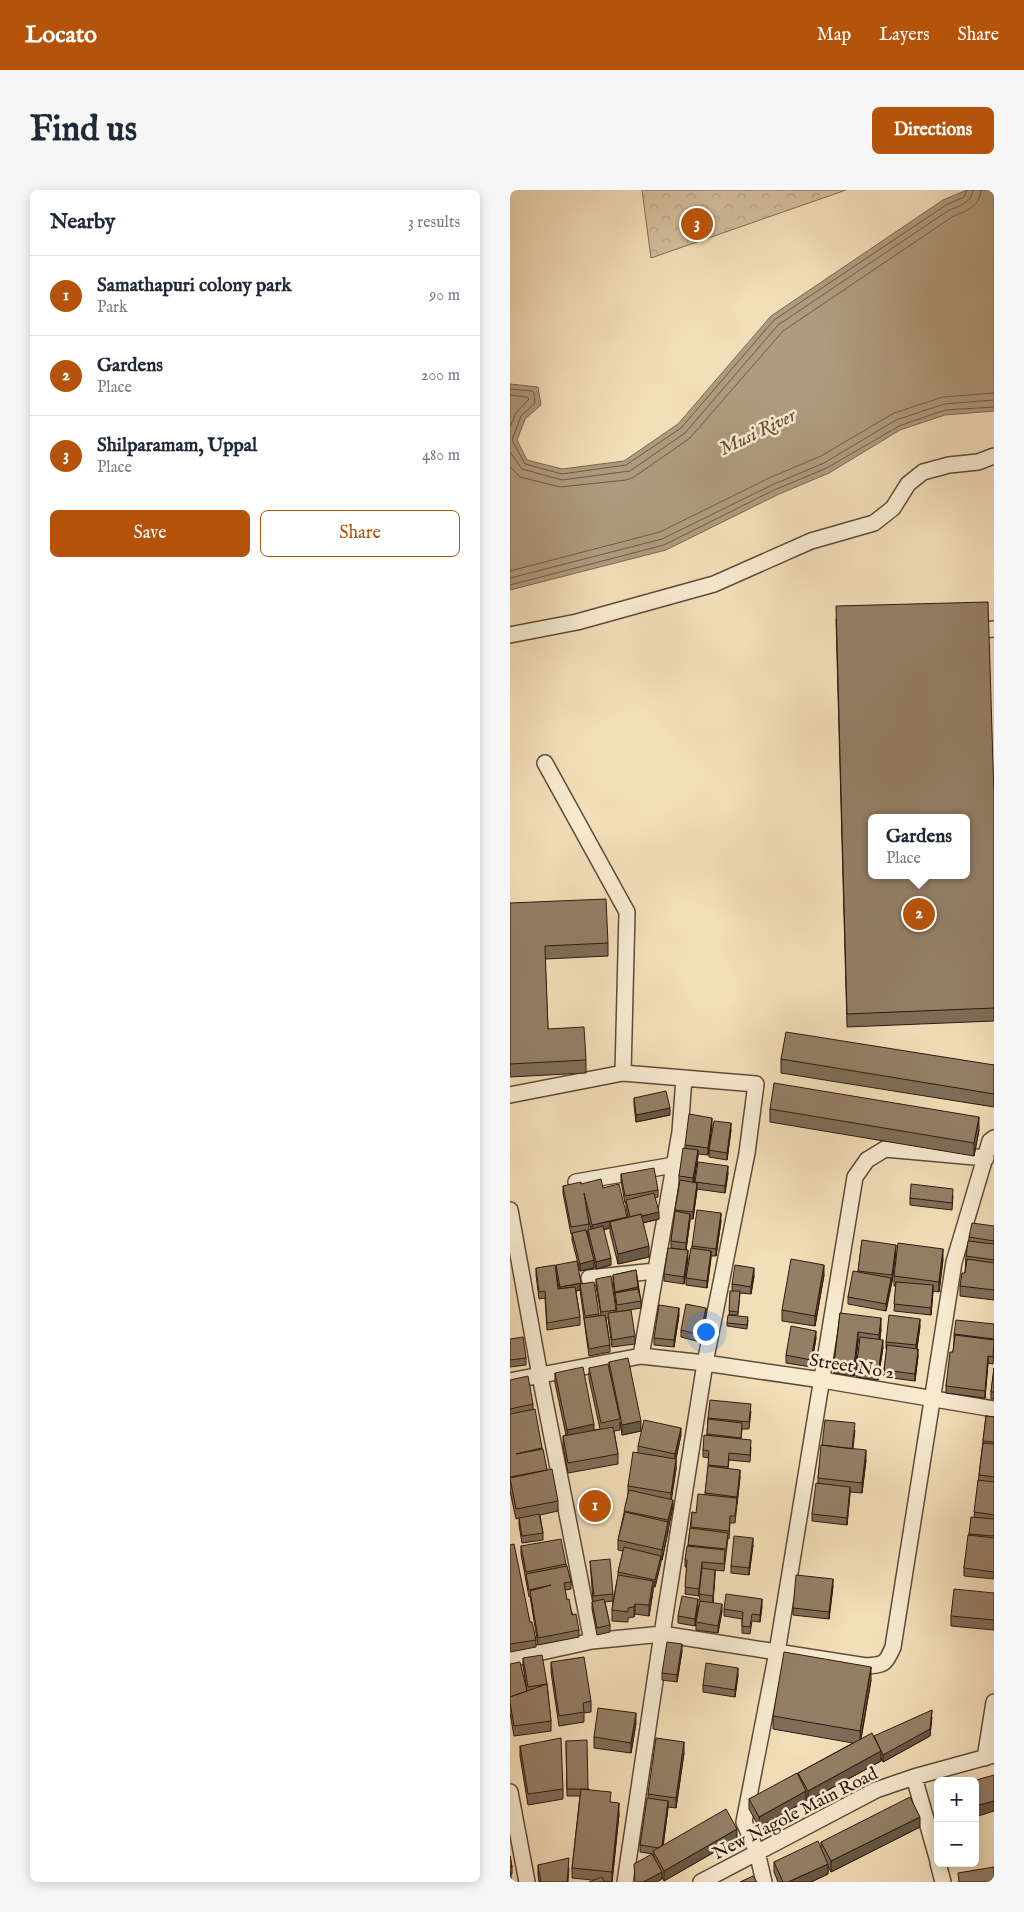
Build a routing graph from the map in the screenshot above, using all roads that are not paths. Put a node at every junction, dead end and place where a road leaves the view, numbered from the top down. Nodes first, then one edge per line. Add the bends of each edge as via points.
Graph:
1 (994, 456) edge
2 (994, 629) edge
3 (510, 635) edge
4 (975, 639) edge
5 (545, 763) dead end
6 (623, 1073) junction
7 (684, 1078) junction
8 (510, 1095) edge
9 (994, 1138) edge
10 (986, 1158) junction
11 (674, 1165) junction
12 (576, 1182) edge
13 (510, 1210) edge
14 (655, 1271) junction
15 (589, 1278) dead end
16 (641, 1356) junction
17 (705, 1363) junction
18 (540, 1376) junction
19 (822, 1380) junction
20 (510, 1381) edge
21 (933, 1398) junction
22 (994, 1408) edge
23 (662, 1634) junction
24 (592, 1641) junction
25 (776, 1652) junction
26 (510, 1659) edge
27 (994, 1702) edge
28 (989, 1757) edge
29 (914, 1777) junction
30 (510, 1792) edge
31 (934, 1848) edge
32 (757, 1852) junction
33 (940, 1867) edge
34 (527, 1882) edge
35 (625, 1882) edge
36 (701, 1882) edge
37 (764, 1882) edge
38 (944, 1882) edge

1 - 3 street via 923,472 908,484 893,508 874,523 811,541 714,584 578,622
2 - 4 street via 975,631
5 - 6 street via 627,912
6 - 7 street
6 - 8 street
7 - 11 street
7 - 17 street via 756,1084 747,1153
9 - 10 street via 990,1141
10 - 19 street via 885,1149 867,1160 855,1177
10 - 21 street via 954,1262
11 - 12 street
11 - 14 street
13 - 18 street
14 - 15 street
14 - 16 street
16 - 17 street, Street No 2
16 - 18 street, Street No 2
17 - 19 street, Street No 2
17 - 23 street
18 - 20 street, Street No 2
18 - 24 street
19 - 21 street, Street No 2
19 - 25 street
21 - 22 street, Street No 2
21 - 25 street via 893,1646 888,1660 881,1665 866,1666
23 - 24 street
23 - 25 street
23 - 35 street
24 - 26 street
25 - 32 street via 744,1822
27 - 28 street
28 - 29 street, New Nagole Main Road
29 - 31 street
29 - 32 street, New Nagole Main Road via 876,1790
30 - 34 street
32 - 36 street, New Nagole Main Road
32 - 37 street
33 - 38 street

